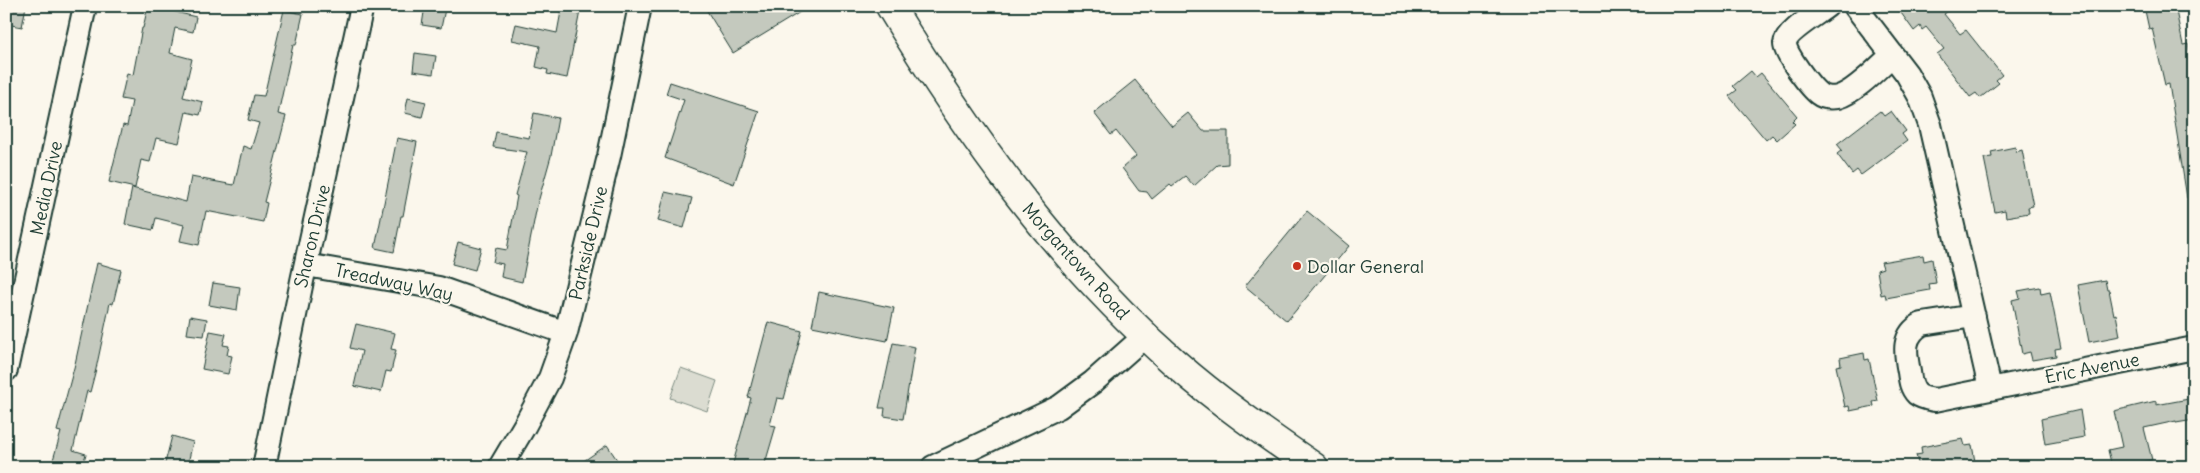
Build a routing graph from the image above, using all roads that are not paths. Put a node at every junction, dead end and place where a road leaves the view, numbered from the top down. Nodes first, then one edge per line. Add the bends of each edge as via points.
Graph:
1 (85, 6) edge
2 (362, 6) edge
3 (640, 6) edge
4 (890, 6) edge
5 (1827, 6) edge
6 (1855, 6) edge
7 (1892, 55) junction
8 (306, 265) junction
9 (1974, 316) junction
10 (566, 333) junction
11 (1145, 336) junction
12 (2194, 348) edge
13 (6, 370) edge
14 (1990, 388) junction
15 (264, 467) edge
16 (500, 467) edge
17 (932, 467) edge
18 (1314, 467) edge

1 - 13 street, Media Drive
2 - 8 street, Sharon Drive
3 - 10 street, Parkside Drive via 609,156
4 - 11 main road, Morgantown Road via 963,122 1015,193 1069,258
5 - 7 street via 1788,36 1785,44 1786,53 1820,94 1829,98 1848,92
6 - 7 street
7 - 9 street via 1920,97 1930,125
8 - 10 street, Treadway Way via 439,288
8 - 15 street, Sharon Drive
9 - 14 street
9 - 14 street via 1922,324 1909,334 1906,343 1911,385 1917,394 1935,400
10 - 16 street, Parkside Drive via 550,378
11 - 17 street via 1059,407
11 - 18 main road, Morgantown Road via 1211,393
12 - 14 street, Eric Avenue

